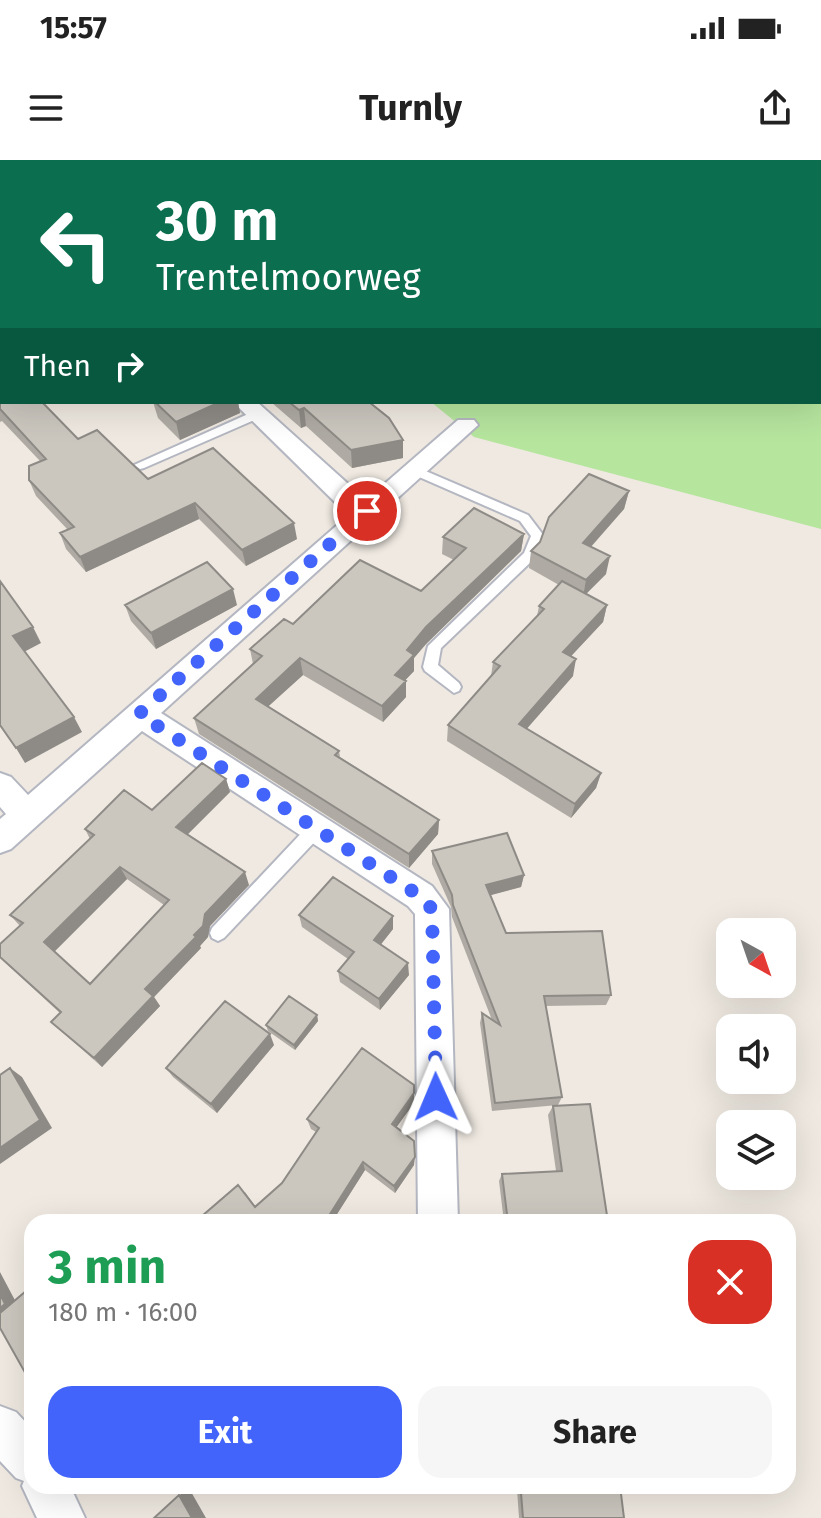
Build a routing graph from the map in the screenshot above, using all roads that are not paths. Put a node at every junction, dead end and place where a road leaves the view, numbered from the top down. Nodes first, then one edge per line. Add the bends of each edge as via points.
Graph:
1 (251, 408) edge
2 (466, 425) dead end
3 (140, 465) dead end
4 (414, 470) junction
5 (367, 511) junction
6 (454, 687) dead end
7 (139, 714) junction
8 (0, 786) edge
9 (26, 815) junction
10 (315, 830) junction
11 (0, 839) edge
12 (218, 933) dead end
13 (438, 1214) edge
14 (0, 1428) edge
15 (24, 1454) edge
16 (49, 1494) edge
17 (62, 1518) edge

1 - 3 lane
1 - 5 street via 349,501
2 - 4 street
4 - 5 street
4 - 6 lane via 524,518 538,536 530,555 435,646 430,667
5 - 7 street
7 - 9 street
7 - 10 street
8 - 9 street
9 - 11 street
10 - 12 lane
10 - 13 street via 420,896 432,909
14 - 15 street
16 - 17 street

